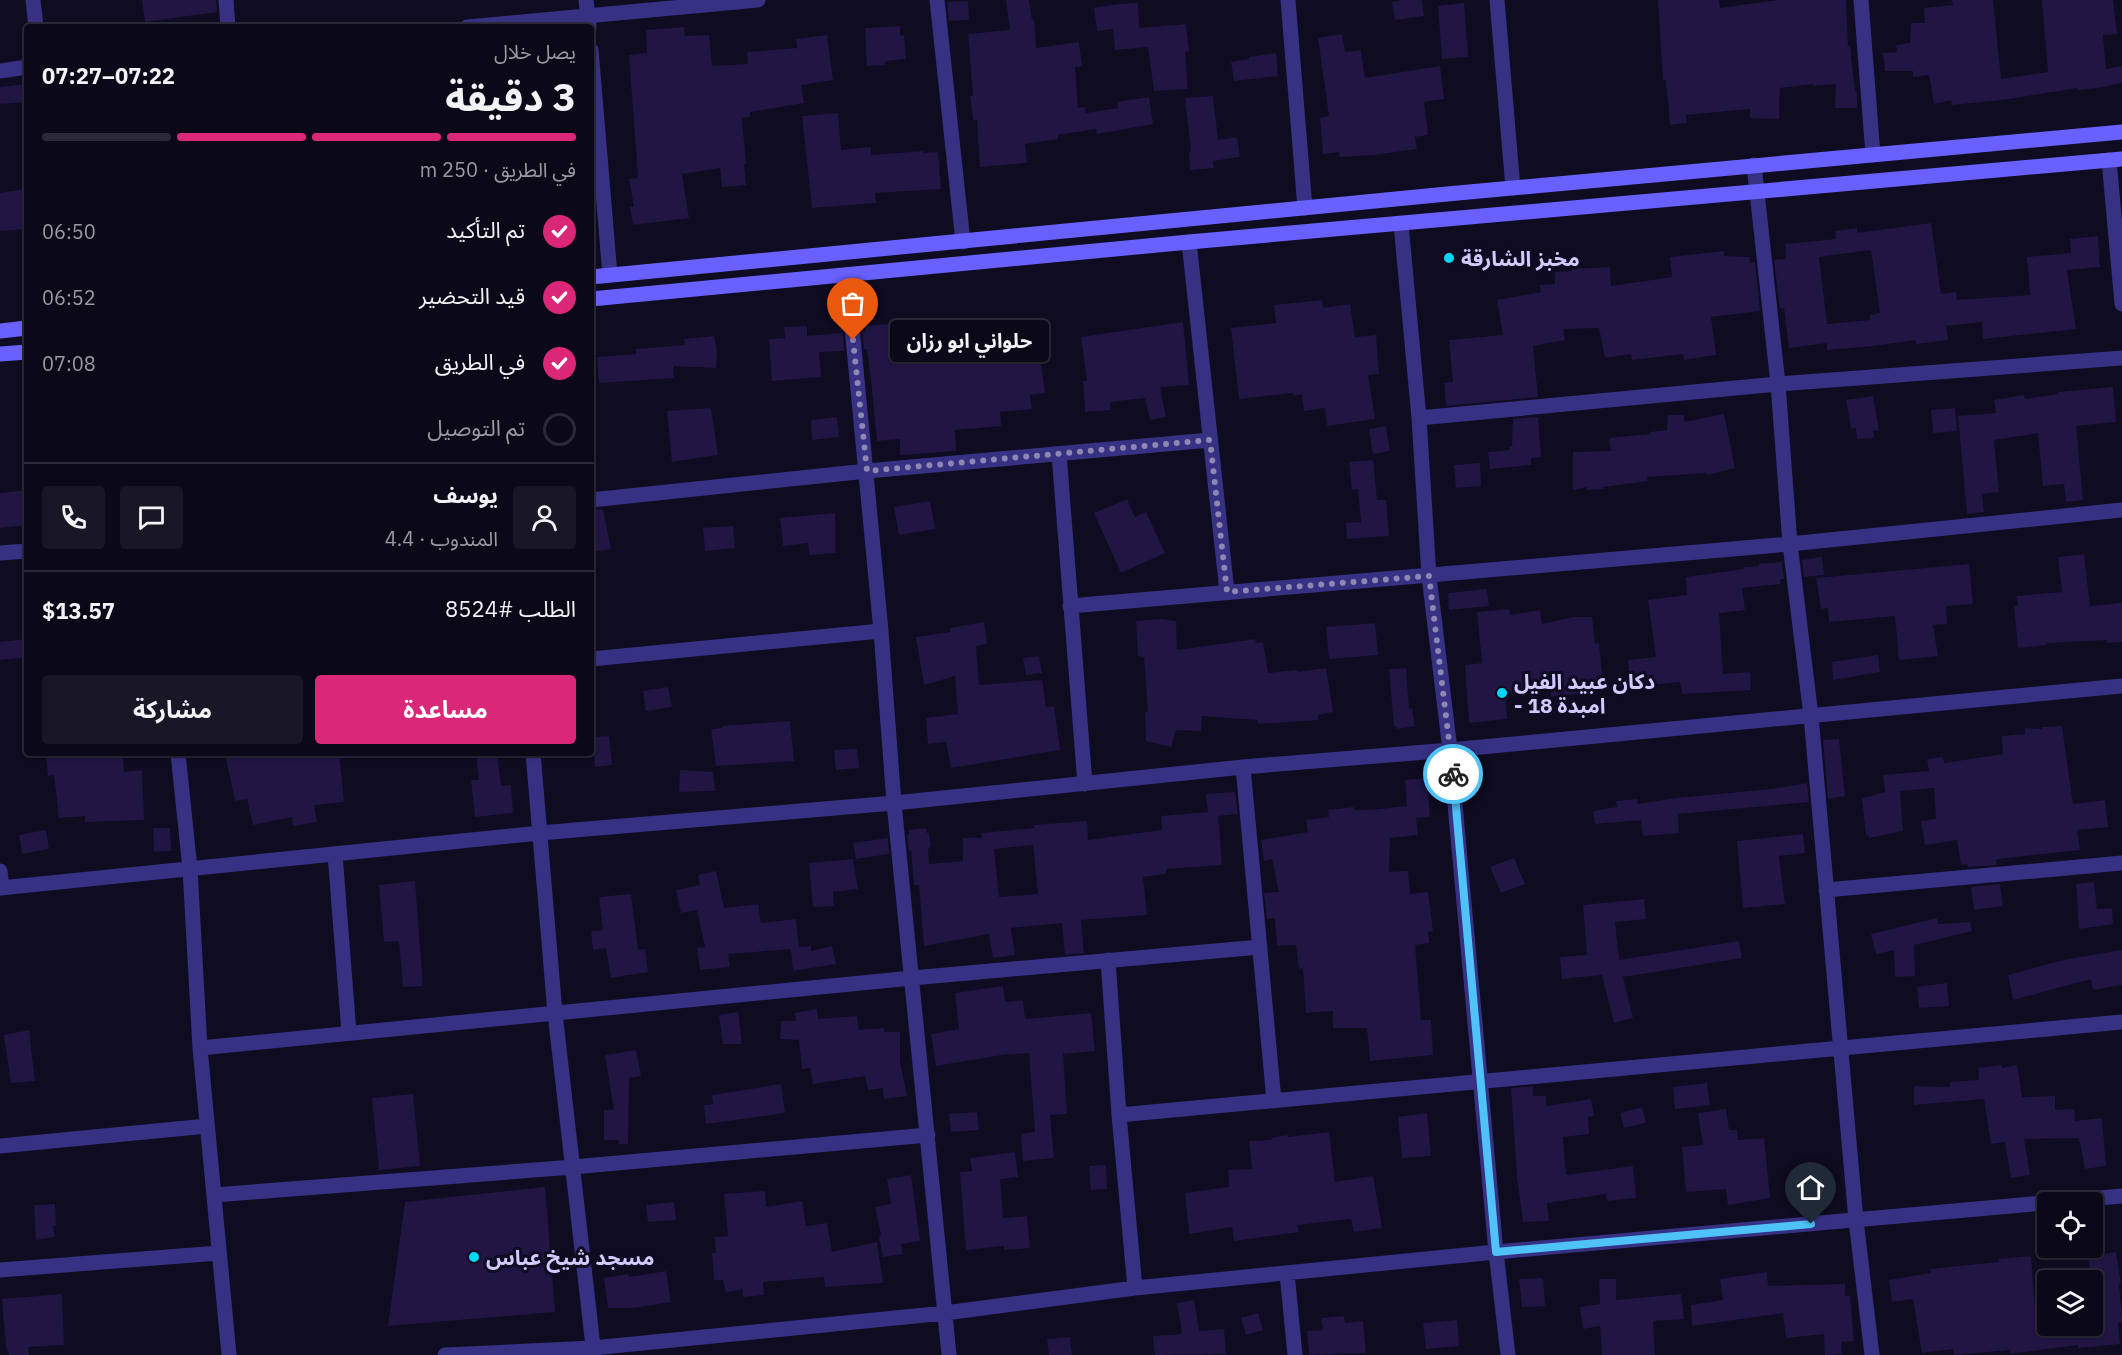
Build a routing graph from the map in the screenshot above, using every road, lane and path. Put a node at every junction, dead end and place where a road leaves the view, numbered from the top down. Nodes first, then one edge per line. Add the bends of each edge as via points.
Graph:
1 (33, 0) edge
2 (226, 0) edge
3 (586, 0) edge
4 (758, 0) edge
5 (937, 0) edge
6 (1288, 0) edge
7 (1497, 0) edge
8 (1861, 0) edge
9 (589, 21) edge
10 (36, 24) edge
11 (228, 24) edge
12 (528, 24) edge
13 (24, 67) edge
14 (0, 70) edge
15 (594, 86) edge
16 (2122, 132) edge
17 (1873, 155) junction
18 (2115, 159) edge
19 (1754, 165) junction
20 (1514, 188) junction
21 (1756, 193) junction
22 (1305, 208) junction
23 (1401, 224) junction
24 (963, 242) junction
25 (1189, 242) junction
26 (610, 275) junction
27 (847, 275) junction
28 (594, 277) edge
29 (594, 299) edge
30 (2122, 304) edge
31 (24, 328) edge
32 (0, 330) edge
33 (24, 352) edge
34 (0, 354) edge
35 (2122, 358) edge
36 (1779, 384) junction
37 (1419, 418) junction
38 (1210, 440) junction
39 (1059, 454) junction
40 (867, 471) junction
41 (594, 500) edge
42 (2122, 510) edge
43 (1790, 544) junction
44 (24, 551) edge
45 (0, 553) edge
46 (1429, 576) junction
47 (1227, 592) junction
48 (1070, 606) junction
49 (881, 631) junction
50 (594, 659) edge
51 (2122, 686) edge
52 (1811, 716) junction
53 (1450, 750) junction
54 (178, 756) edge
55 (533, 756) edge
56 (1243, 767) junction
57 (1085, 784) junction
58 (894, 803) junction
59 (540, 834) junction
60 (335, 854) junction
61 (2122, 863) edge
62 (190, 869) junction
63 (0, 871) edge
64 (1, 888) edge
65 (1826, 890) junction
66 (1260, 947) junction
67 (1108, 960) junction
68 (912, 978) junction
69 (555, 1013) junction
70 (2122, 1022) edge
71 (349, 1033) junction
72 (1840, 1047) junction
73 (200, 1048) junction
74 (1481, 1081) junction
75 (1274, 1101) junction
76 (1119, 1115) junction
77 (207, 1126) junction
78 (928, 1135) junction
79 (0, 1146) edge
80 (573, 1167) junction
81 (214, 1196) junction
82 (2122, 1196) edge
83 (1856, 1220) junction
84 (1496, 1252) junction
85 (219, 1253) junction
86 (0, 1270) edge
87 (1287, 1273) junction
88 (1135, 1288) junction
89 (945, 1313) junction
90 (594, 1351) edge
91 (229, 1355) edge
92 (444, 1355) edge
93 (949, 1355) edge
94 (1295, 1355) edge
95 (1508, 1355) edge
96 (1872, 1355) edge

1 - 10 street
2 - 11 street
3 - 9 street
4 - 9 street
5 - 24 street
6 - 22 street
7 - 20 street
8 - 17 street
9 - 12 street
13 - 14 street
15 - 26 street
16 - 17 main road
17 - 19 main road
18 - 21 main road
18 - 30 street
19 - 20 main road
19 - 21 street
20 - 22 main road
21 - 23 main road
21 - 36 street
22 - 24 main road
23 - 25 main road
23 - 37 street
24 - 26 main road
25 - 27 main road
25 - 38 street
26 - 28 main road
27 - 29 main road
27 - 40 street
31 - 32 main road
33 - 34 main road
35 - 36 street
36 - 37 street
36 - 43 street
37 - 46 street
38 - 39 street
38 - 47 street
39 - 40 street
39 - 48 street
40 - 41 street
40 - 49 street
42 - 43 street
43 - 46 street
43 - 52 street
44 - 45 street
46 - 47 street
46 - 53 street
47 - 48 street
48 - 57 street
49 - 50 street
49 - 58 street
51 - 52 street
52 - 53 street
52 - 65 street
53 - 56 street
53 - 74 street
54 - 62 street
55 - 59 street
56 - 57 street
56 - 66 street
57 - 58 street
58 - 59 street
58 - 68 street
59 - 60 street
59 - 69 street
60 - 62 street
60 - 71 street
61 - 65 street
62 - 64 street
62 - 73 street
63 - 64 street
65 - 72 street
66 - 67 street
66 - 75 street
67 - 68 street
67 - 76 street
68 - 69 street
68 - 78 street
69 - 71 street
69 - 80 street
70 - 72 street
71 - 73 street
72 - 74 street
72 - 83 street
73 - 77 street
74 - 75 street
74 - 84 street
75 - 76 street
76 - 88 street
77 - 79 street
77 - 81 street
78 - 80 street
78 - 89 street
80 - 81 street
80 - 90 street
81 - 85 street
82 - 83 street
83 - 84 street
83 - 96 street
84 - 87 street
84 - 95 street
85 - 86 street
85 - 91 street
87 - 88 street
87 - 94 street
88 - 89 street
89 - 90 street
89 - 93 street
90 - 92 street

